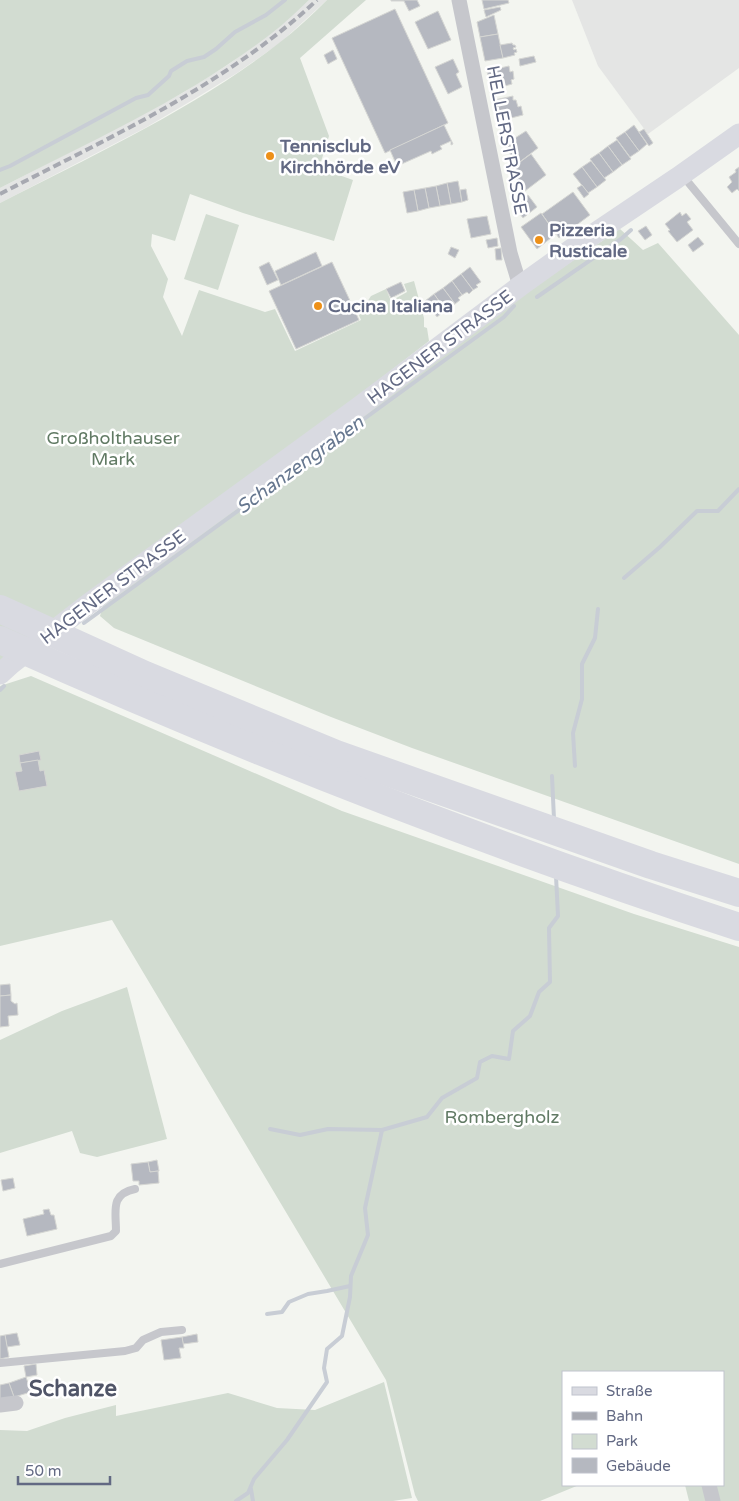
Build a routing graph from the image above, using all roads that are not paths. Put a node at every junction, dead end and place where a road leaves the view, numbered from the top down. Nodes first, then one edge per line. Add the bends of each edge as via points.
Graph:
1 (459, 0) edge
2 (739, 134) edge
3 (682, 174) junction
4 (739, 244) edge
5 (520, 286) junction
6 (8, 613) edge
7 (0, 640) edge
8 (0, 674) edge
9 (739, 893) edge
10 (739, 927) edge
11 (135, 1189) dead end
12 (0, 1264) edge
13 (182, 1330) dead end
14 (0, 1364) edge
15 (16, 1403) dead end
16 (0, 1405) edge
17 (709, 1486) edge
18 (713, 1501) edge

1 - 5 street, HELLERSTRASSE via 510,253
2 - 3 main road, HAGENER STRASSE
3 - 4 lane
3 - 5 main road, HAGENER STRASSE
5 - 8 main road, HAGENER STRASSE via 360,408 87,605
6 - 9 highway via 145,675 336,754
7 - 10 highway via 254,749 443,824
11 - 12 lane via 120,1195 116,1205 116,1231 111,1236
13 - 14 lane via 161,1332 125,1351
15 - 16 street
17 - 18 street

